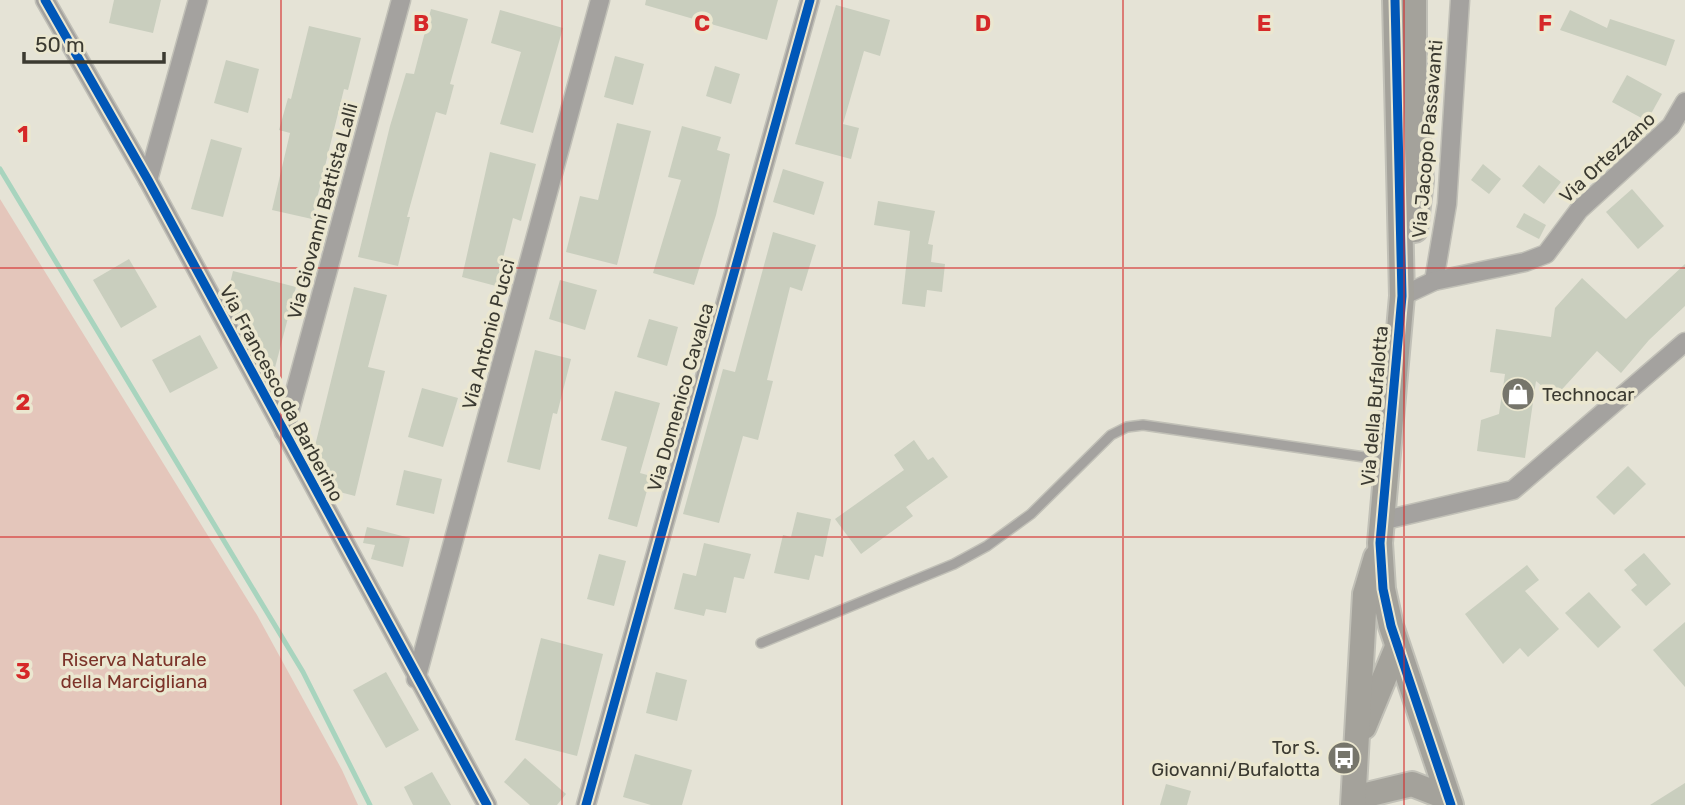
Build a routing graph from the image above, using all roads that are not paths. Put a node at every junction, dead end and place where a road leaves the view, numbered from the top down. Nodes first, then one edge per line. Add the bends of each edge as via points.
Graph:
1 (45, 0) edge
2 (198, 0) edge
3 (401, 0) edge
4 (600, 0) edge
5 (810, 0) edge
6 (1395, 0) edge
7 (1414, 0) edge
8 (1460, 0) edge
9 (1685, 102) edge
10 (148, 180) junction
11 (1434, 281) junction
12 (1402, 296) junction
13 (1685, 342) edge
14 (284, 432) junction
15 (1387, 460) junction
16 (1381, 532) junction
17 (761, 643) dead end
18 (1397, 647) junction
19 (416, 679) junction
20 (1356, 751) junction
21 (1353, 802) edge
22 (1450, 802) edge
23 (487, 805) edge
24 (586, 805) edge

1 - 10 street, Via Francesco da Barberino
2 - 10 street
3 - 14 street, Via Giovanni Battista Lalli
4 - 19 street, Via Antonio Pucci
5 - 24 street, Via Domenico Cavalca
6 - 12 street, Via della Bufalotta
7 - 12 street, Via della Bufalotta via 1413,76 1421,181
8 - 11 street, Via Jacopo Passavanti via 1447,204
9 - 11 street, Via Ortezzano via 1671,127 1579,210 1546,254
10 - 14 street, Via Francesco da Barberino
11 - 12 street, Via Ortezzano
12 - 15 street, Via della Bufalotta
13 - 16 street via 1513,490
14 - 19 street, Via Francesco da Barberino
15 - 16 street, Via della Bufalotta
15 - 17 lane via 1143,425 1126,427 1111,435 1019,525 987,546 954,564
16 - 18 street, Via della Bufalotta via 1383,589
16 - 20 street via 1365,594
18 - 20 street
18 - 22 street, Via della Bufalotta
19 - 23 street, Via Francesco da Barberino
20 - 21 street
21 - 22 street via 1412,784

